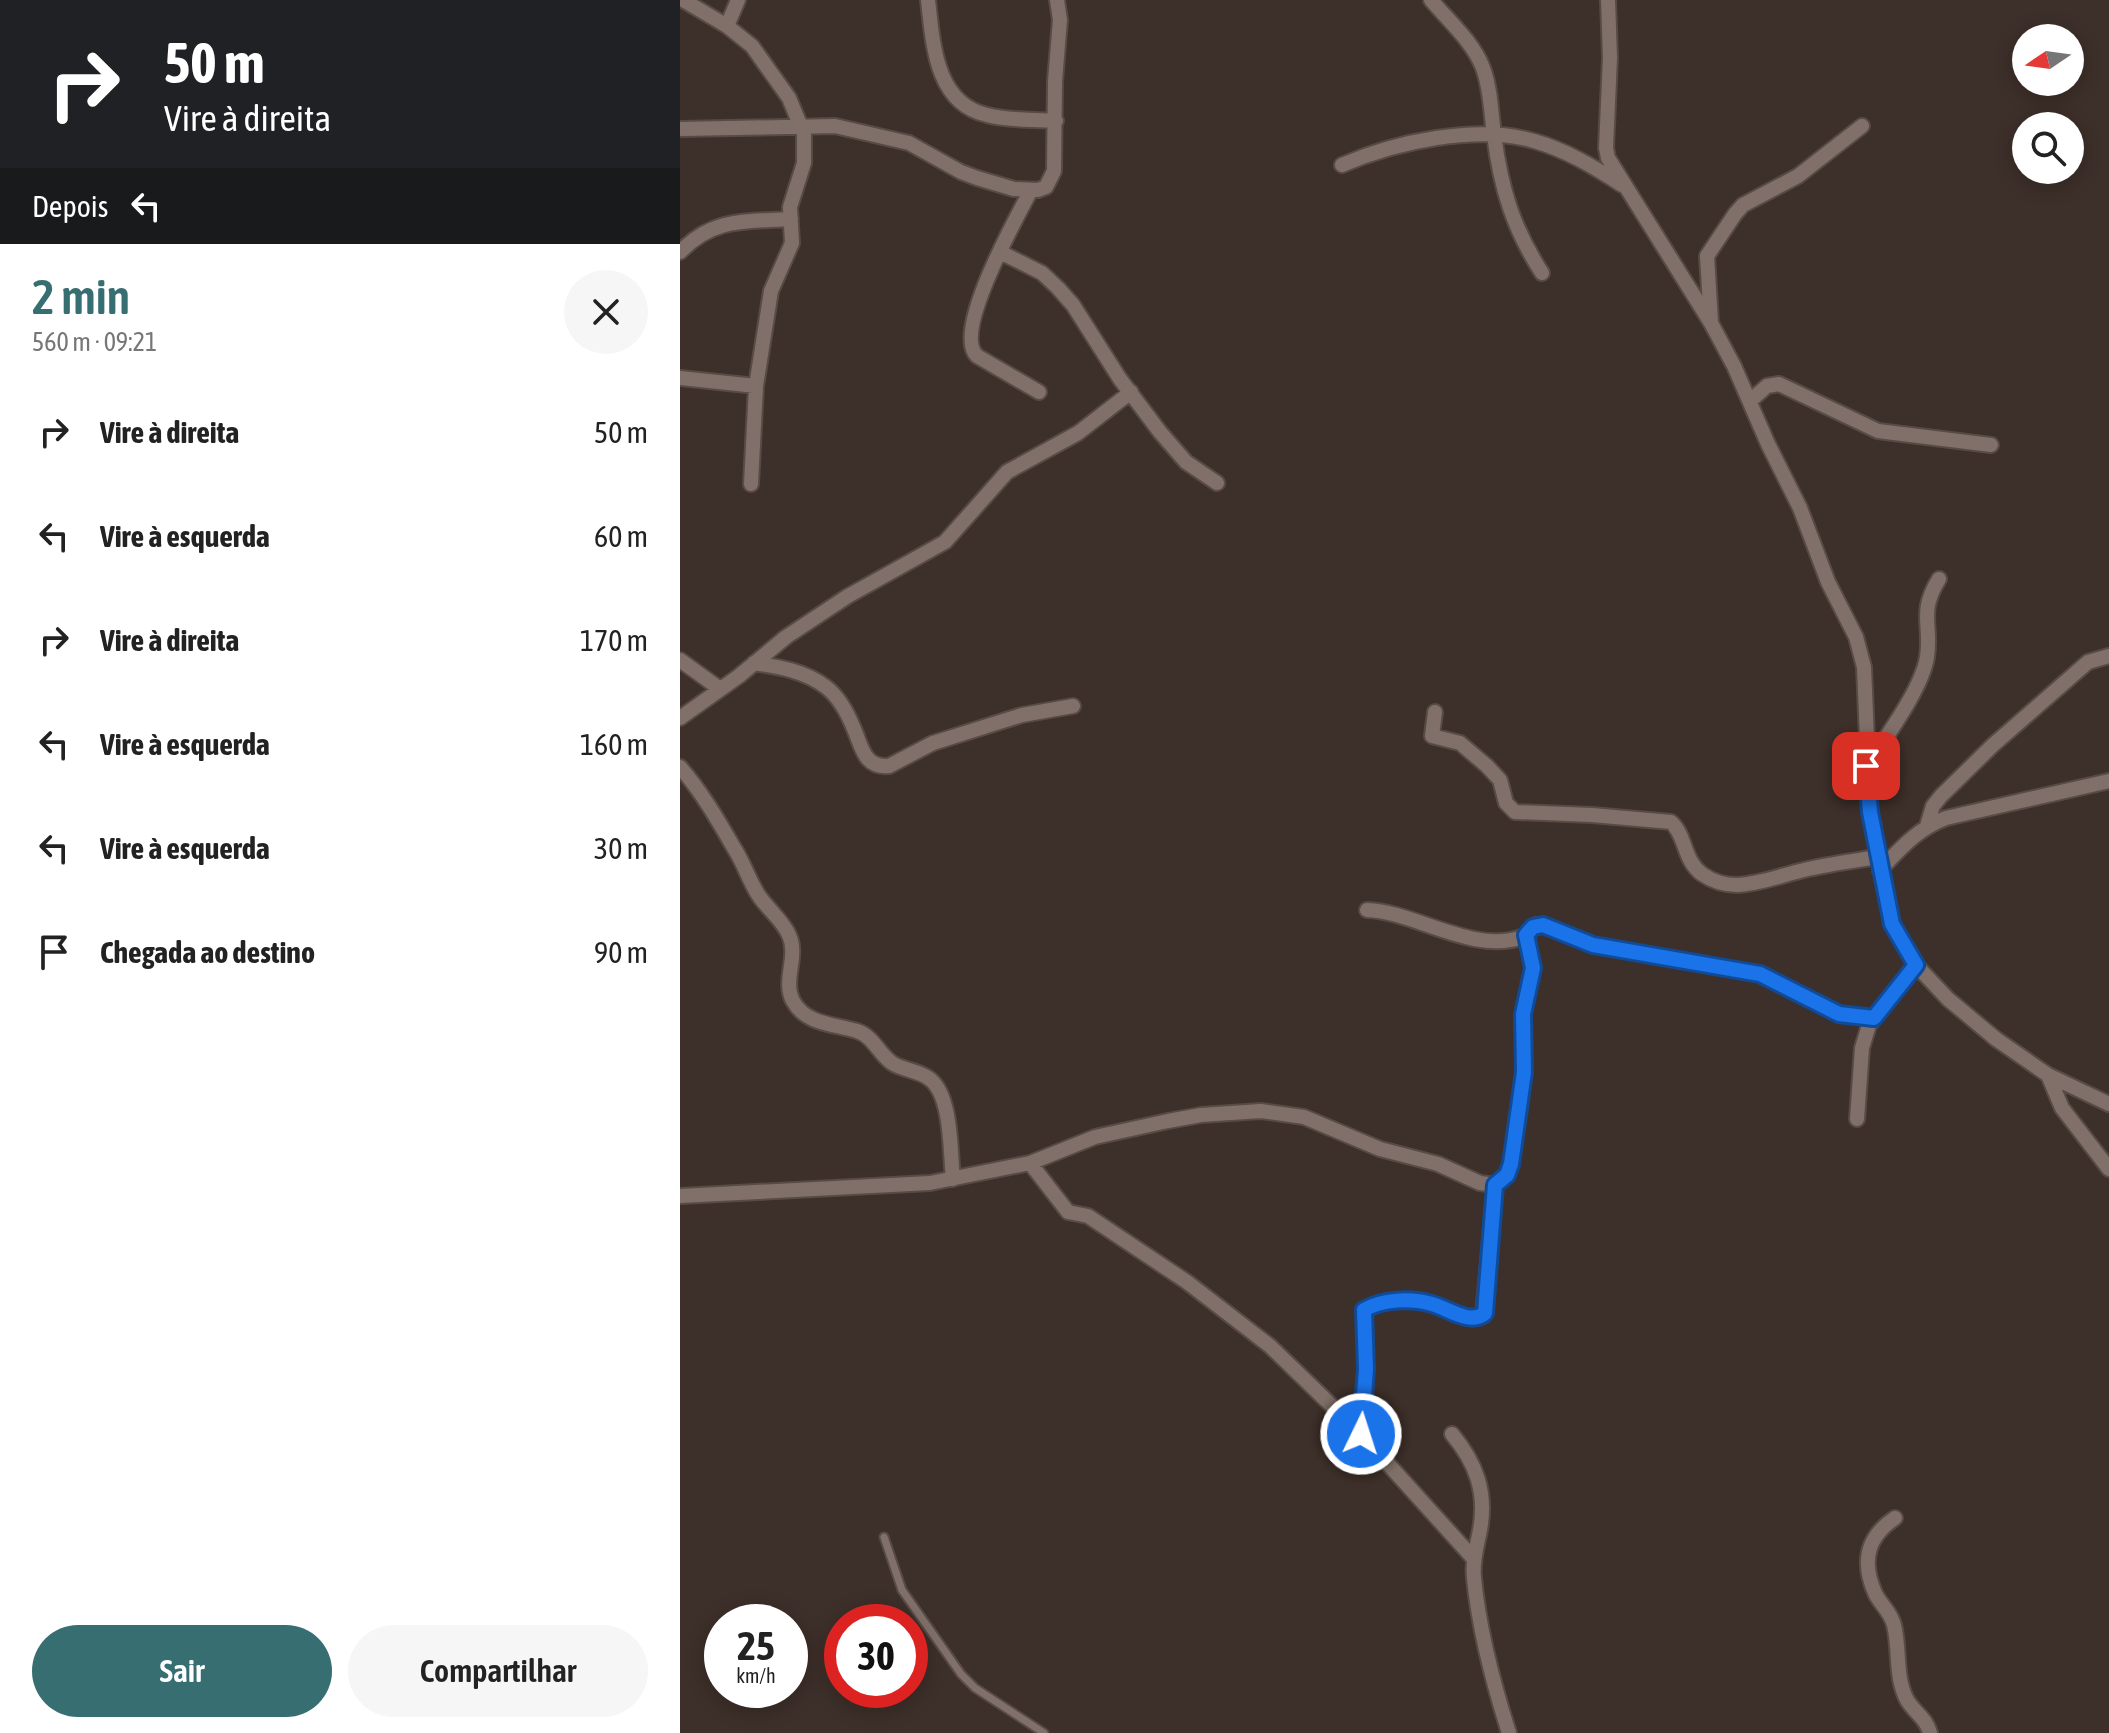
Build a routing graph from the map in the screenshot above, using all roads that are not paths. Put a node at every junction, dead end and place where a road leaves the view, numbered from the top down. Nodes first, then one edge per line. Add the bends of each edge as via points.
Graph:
1 (683, 0) edge
2 (738, 0) edge
3 (928, 0) edge
4 (1057, 0) edge
5 (1431, 0) edge
6 (1608, 0) edge
7 (727, 26) junction
8 (1056, 121) junction
9 (1862, 126) dead end
10 (802, 127) junction
11 (680, 129) edge
12 (1494, 136) junction
13 (1342, 165) dead end
14 (1625, 187) junction
15 (1031, 190) junction
16 (791, 219) junction
17 (680, 252) edge
18 (1000, 252) junction
19 (1542, 273) dead end
20 (1711, 323) junction
21 (680, 378) edge
22 (756, 386) junction
23 (1039, 392) dead end
24 (1131, 392) junction
25 (1750, 401) junction
26 (1991, 445) dead end
27 (1217, 483) dead end
28 (751, 484) dead end
29 (1939, 579) dead end
30 (2109, 656) edge
31 (680, 660) edge
32 (754, 663) junction
33 (720, 689) junction
34 (1073, 706) dead end
35 (1435, 712) dead end
36 (680, 718) edge
37 (1866, 766) junction
38 (680, 767) edge
39 (2109, 781) edge
40 (1927, 826) junction
41 (1879, 864) junction
42 (1367, 910) dead end
43 (1526, 935) junction
44 (1916, 965) junction
45 (1874, 1018) junction
46 (2048, 1075) junction
47 (2109, 1104) edge
48 (1857, 1119) dead end
49 (1030, 1163) junction
50 (2109, 1169) edge
51 (953, 1179) junction
52 (1495, 1185) junction
53 (680, 1196) edge
54 (1361, 1434) junction
55 (1452, 1434) dead end
56 (1895, 1518) dead end
57 (884, 1537) dead end
58 (1474, 1559) junction
59 (1044, 1733) edge
60 (1509, 1733) edge
61 (1930, 1733) edge

1 - 7 street
2 - 7 street
3 - 8 street via 940,73 957,99 987,116
4 - 8 street
5 - 12 street via 1483,69
6 - 14 street via 1606,148
7 - 10 street via 766,63
8 - 15 street via 1054,171 1046,187
9 - 20 street via 1798,176 1735,214 1707,256
10 - 11 street
10 - 15 street via 835,126 898,140 961,172
10 - 16 street via 804,163 791,200
12 - 13 street via 1456,136 1396,147
12 - 14 street via 1533,140 1562,151
12 - 19 street via 1506,204
14 - 20 street
15 - 18 street
16 - 17 street via 709,228
16 - 22 street via 792,243 771,291
18 - 23 street via 981,295 972,351
18 - 24 street via 1042,273 1058,288
20 - 25 street
21 - 22 street
22 - 28 street
24 - 27 street via 1186,462
24 - 32 street via 1078,433 1007,472 945,542 848,596
25 - 26 street via 1767,386 1779,384 1878,431
25 - 37 street via 1856,637 1864,667
29 - 37 street via 1926,607 1925,666
30 - 40 street via 2088,662 1993,745 1941,796
31 - 33 street
32 - 33 street
32 - 34 street via 801,673 827,688 847,715 865,756 881,767 933,743 1011,718
33 - 36 street
35 - 41 street via 1432,736 1460,743 1487,766 1515,812 1671,822 1693,865 1717,882 1746,883 1835,863
37 - 41 street
38 - 51 street via 735,848 758,894 790,935 793,1001 815,1020 867,1036 895,1065 920,1072 940,1092
39 - 40 street via 1980,808
40 - 41 street
41 - 44 street via 1892,924
42 - 43 street via 1461,936 1493,940
43 - 45 street via 1543,925 1593,945 1760,974 1839,1014
43 - 52 street via 1533,968 1523,1014 1524,1072 1511,1164
44 - 45 street
44 - 46 street via 1996,1039
45 - 48 street via 1862,1048
46 - 47 street
46 - 50 street via 2062,1108
49 - 51 street
49 - 52 street via 1095,1137 1201,1115 1261,1111 1304,1117 1380,1149
49 - 54 street via 1068,1212 1088,1216 1219,1305
51 - 53 street
52 - 54 street via 1483,1316 1465,1317 1413,1301 1364,1310
54 - 58 street
55 - 58 street via 1479,1480 1483,1509
56 - 61 street via 1873,1537 1868,1564 1875,1592 1894,1626 1906,1697
57 - 59 lane via 902,1590 961,1674
58 - 60 street via 1476,1600

